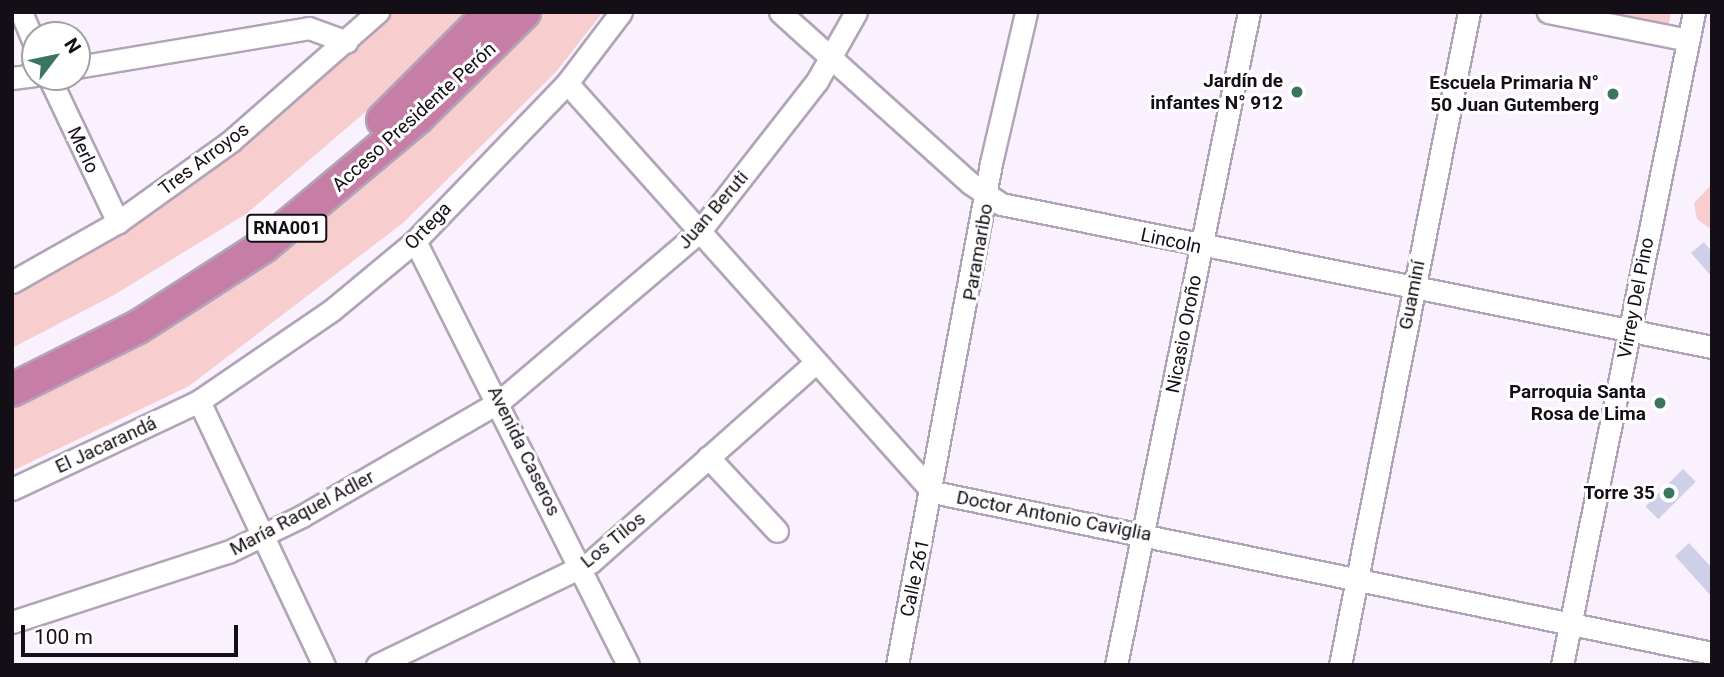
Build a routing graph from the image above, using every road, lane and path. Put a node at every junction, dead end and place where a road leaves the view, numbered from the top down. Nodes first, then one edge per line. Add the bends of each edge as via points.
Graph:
1 (378, 12) edge
2 (491, 12) edge
3 (524, 12) edge
4 (621, 12) edge
5 (780, 12) edge
6 (856, 12) edge
7 (1026, 12) edge
8 (1249, 12) edge
9 (1469, 12) edge
10 (1548, 12) edge
11 (1694, 12) edge
12 (1689, 40) junction
13 (348, 42) junction
14 (832, 60) junction
15 (91, 65) edge
16 (567, 83) junction
17 (55, 91) edge
18 (988, 198) junction
19 (118, 222) junction
20 (699, 232) junction
21 (415, 241) junction
22 (1202, 247) junction
23 (12, 282) edge
24 (1414, 286) junction
25 (1629, 334) junction
26 (1712, 347) edge
27 (814, 364) junction
28 (12, 370) edge
29 (12, 390) edge
30 (199, 401) junction
31 (499, 402) junction
32 (708, 457) junction
33 (12, 489) edge
34 (933, 492) junction
35 (777, 531) dead end
36 (1144, 533) junction
37 (263, 536) junction
38 (582, 568) junction
39 (1358, 579) junction
40 (12, 622) edge
41 (1570, 626) junction
42 (1712, 653) edge
43 (324, 665) edge
44 (377, 665) edge
45 (628, 665) edge
46 (897, 665) edge
47 (1116, 665) edge
48 (1340, 665) edge
49 (1562, 665) edge

1 - 13 street, Tres Arroyos
2 - 28 highway, Acceso Presidente Perón / RNA001 via 359,143 248,231 129,311
3 - 29 highway, Acceso Presidente Perón / RNA001 via 417,118 265,245 138,327
4 - 16 street, Ortega
5 - 14 street, Lincoln
6 - 14 street, Juan Beruti
7 - 18 street, Paramaribo via 990,163
8 - 22 street, Nicasio Oroño
9 - 24 street, Guaminí
10 - 12 street
11 - 12 street, Virrey Del Pino
12 - 25 street, Virrey Del Pino
13 - 15 street via 309,28
13 - 19 street, Tres Arroyos via 231,141
14 - 18 street, Lincoln
14 - 20 street, Juan Beruti
16 - 20 street, Doctor Antonio Caviglia
16 - 21 street, Ortega
17 - 19 street, Merlo
18 - 22 street, Lincoln via 1022,210
18 - 34 street, Paramaribo
19 - 23 street, Tres Arroyos
20 - 27 street, Doctor Antonio Caviglia
20 - 31 street, Juan Beruti
21 - 30 street, Ortega via 307,329
21 - 31 street, Avenida Caseros
22 - 24 street, Lincoln
22 - 36 street, Nicasio Oroño
24 - 25 street, Lincoln
24 - 39 street, Guaminí
25 - 26 street, Lincoln
25 - 41 street, Virrey Del Pino
27 - 32 street, Los Tilos
27 - 34 street, Doctor Antonio Caviglia
30 - 33 street, El Jacarandá
30 - 37 street
31 - 37 street, María Raquel Adler
31 - 38 street, Avenida Caseros
32 - 35 street
32 - 38 street, Los Tilos
34 - 36 street, Doctor Antonio Caviglia
34 - 46 street, Calle 261
36 - 39 street, Doctor Antonio Caviglia
36 - 47 street, Nicasio Oroño
37 - 40 street, María Raquel Adler via 212,558
37 - 43 street
38 - 44 street, Los Tilos
38 - 45 street, Avenida Caseros
39 - 41 street, Doctor Antonio Caviglia
39 - 48 street, Guaminí
41 - 42 street, Doctor Antonio Caviglia
41 - 49 street, Virrey Del Pino

